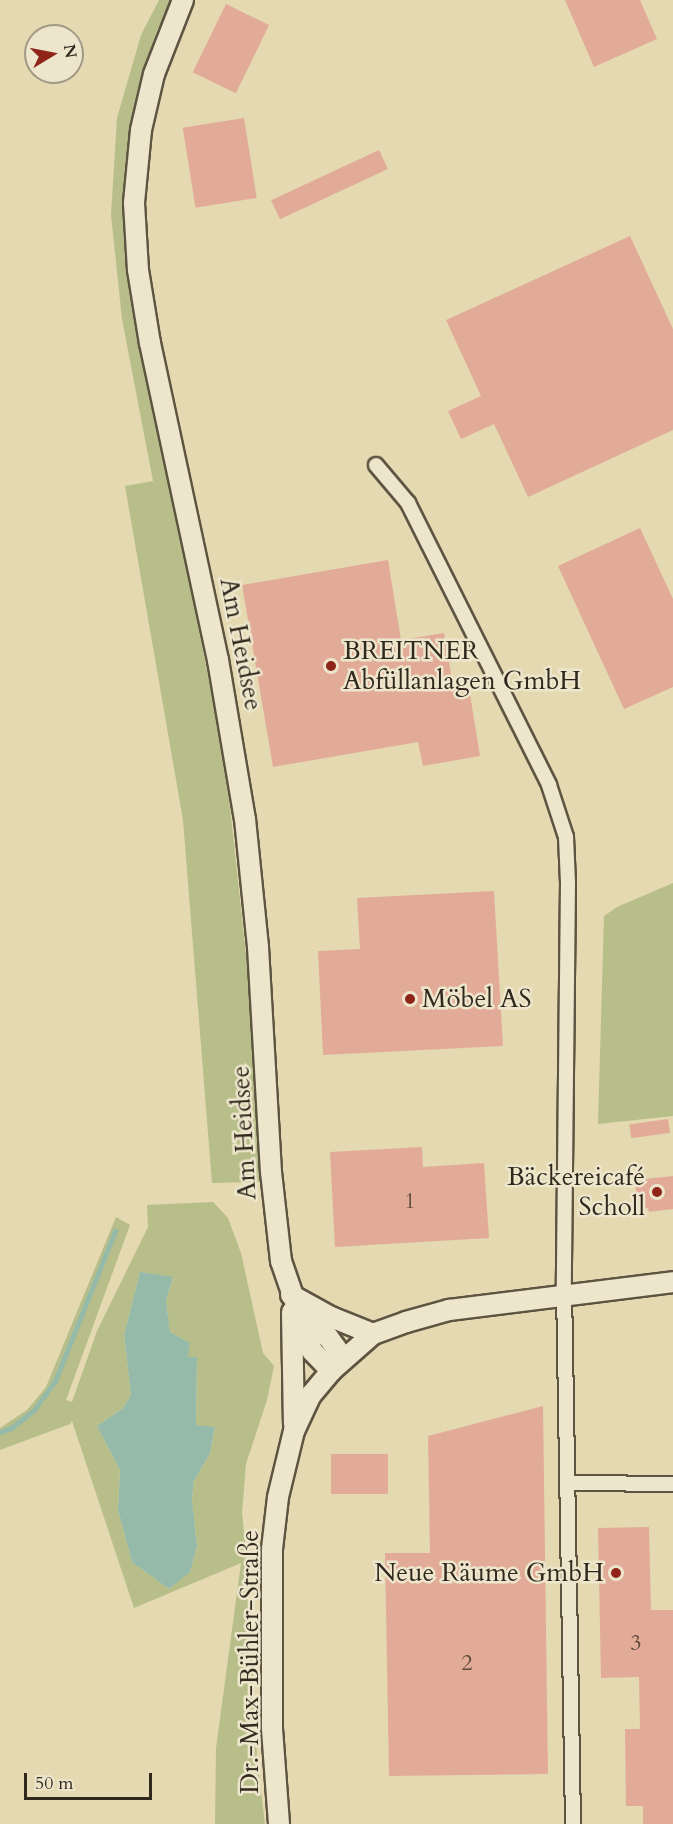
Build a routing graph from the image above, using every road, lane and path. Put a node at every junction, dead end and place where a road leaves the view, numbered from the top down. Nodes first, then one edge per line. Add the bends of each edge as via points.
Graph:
1 (183, 0) edge
2 (376, 465) dead end
3 (673, 1282) edge
4 (564, 1297) junction
5 (294, 1301) junction
6 (373, 1334) junction
7 (338, 1365) junction
8 (294, 1431) junction
9 (568, 1483) junction
10 (673, 1484) edge
11 (279, 1824) edge
12 (573, 1824) edge

1 - 5 main road, Am Heidsee via 154,74 141,130 134,203 138,270 218,660 245,819 258,947 272,1182 281,1261
2 - 4 street via 408,503 549,785 566,837
3 - 4 main road, Dr.-Max-Bühler-Straße
4 - 6 main road, Dr.-Max-Bühler-Straße via 449,1310
4 - 9 street
5 - 6 main road
5 - 7 main road, Am Heidsee via 312,1351
5 - 8 main road
6 - 7 main road, Dr.-Max-Bühler-Straße
7 - 8 main road, Dr.-Max-Bühler-Straße via 310,1395
8 - 11 main road, Dr.-Max-Bühler-Straße via 278,1497 272,1549 272,1728
9 - 10 street
9 - 12 street

